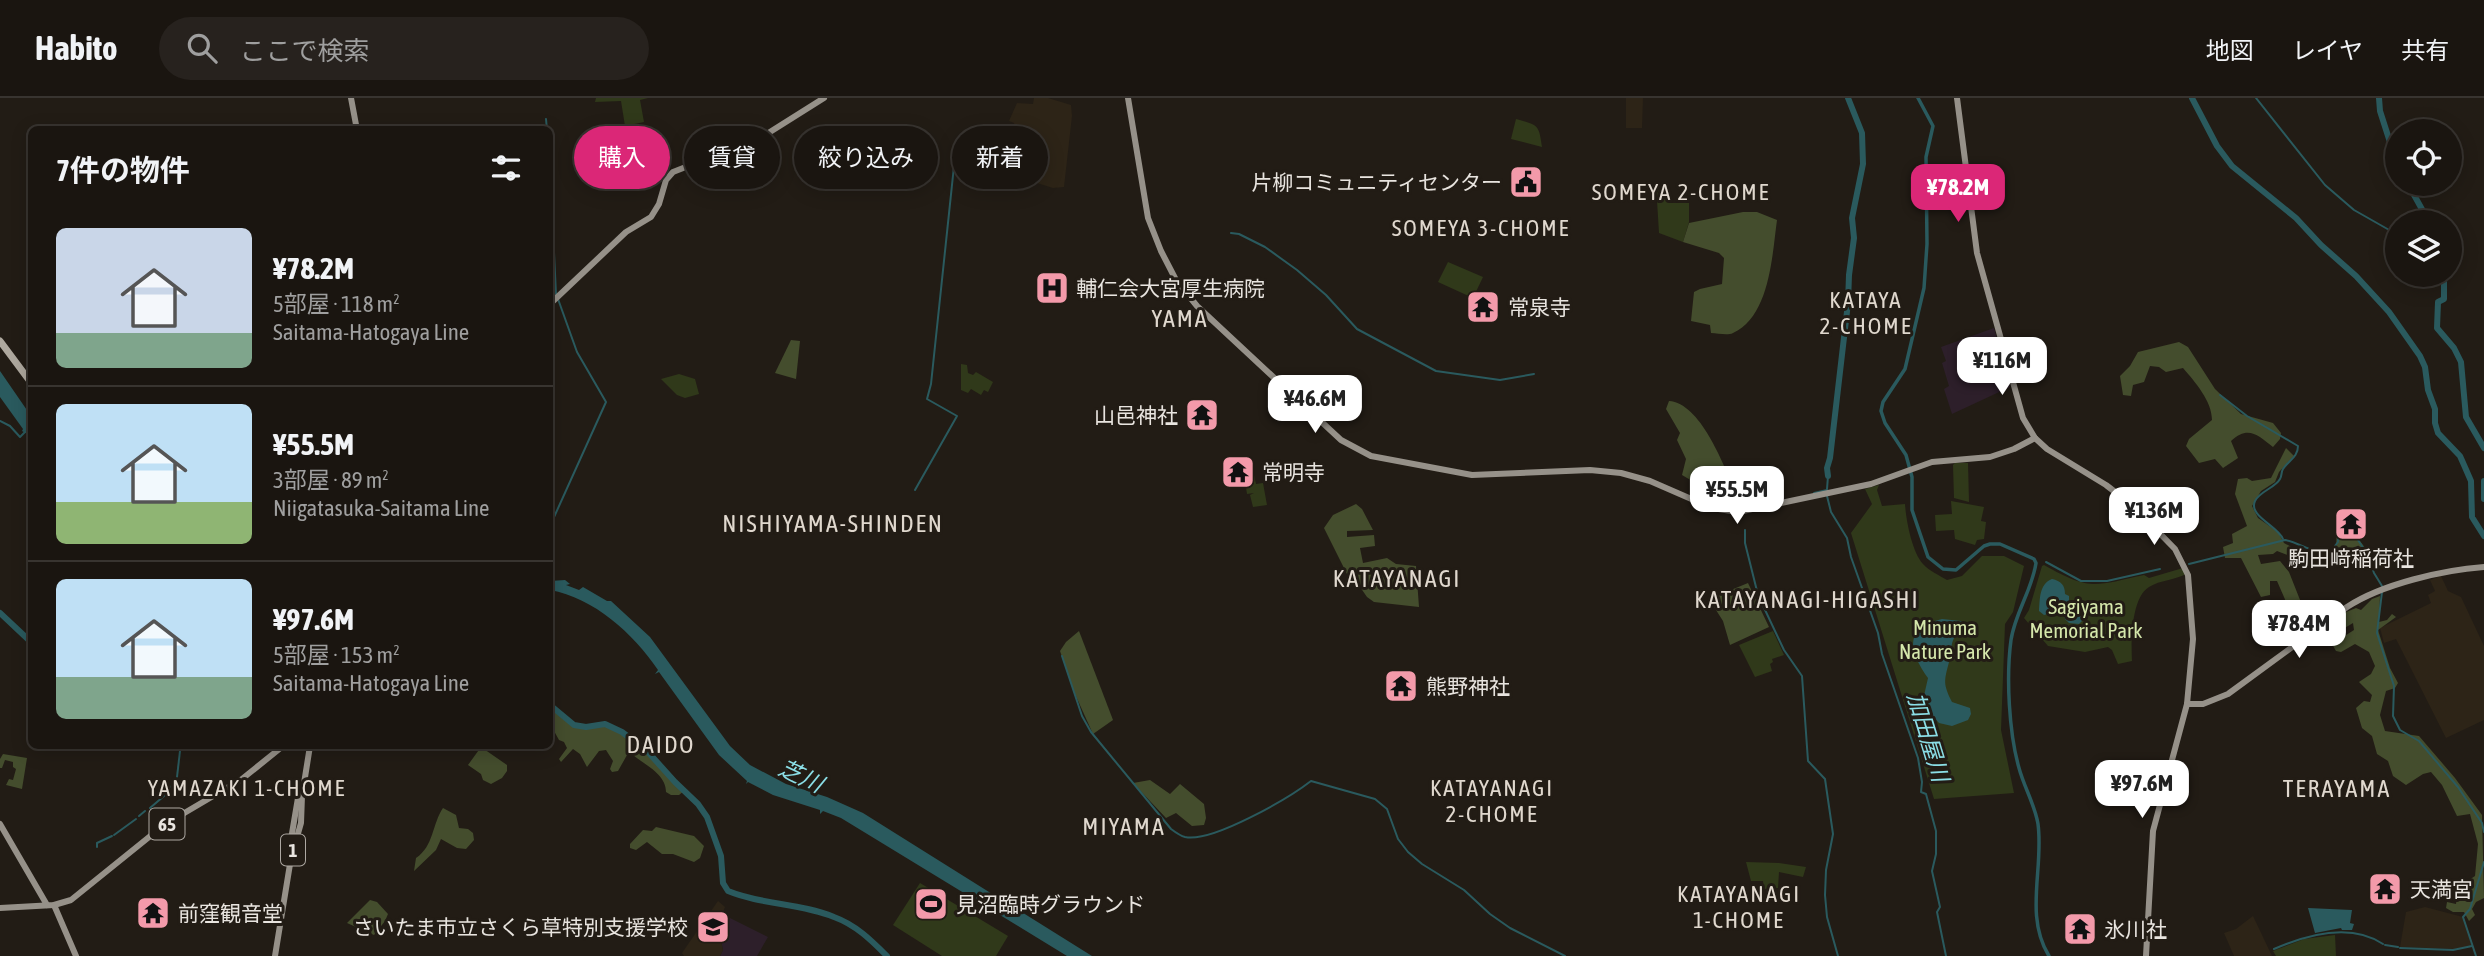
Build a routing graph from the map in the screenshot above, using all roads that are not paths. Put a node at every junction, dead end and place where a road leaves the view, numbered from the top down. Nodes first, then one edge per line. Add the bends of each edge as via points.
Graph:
1 (353, 98) edge
2 (824, 98) edge
3 (1128, 98) edge
4 (1957, 98) edge
5 (358, 126) edge
6 (553, 301) edge
7 (0, 344) edge
8 (28, 382) edge
9 (2035, 438) junction
10 (2484, 566) edge
11 (2187, 704) junction
12 (279, 749) edge
13 (308, 749) edge
14 (0, 824) edge
15 (51, 905) junction
16 (0, 908) edge
17 (76, 956) edge
18 (273, 956) edge
19 (2146, 956) edge

1 - 5 main road
2 - 6 main road via 762,136 673,172 651,217 626,232
3 - 9 main road via 1148,218 1176,280 1197,306 1319,420 1363,453 1472,475 1621,473 1702,505 1746,512 1871,484 1932,462 1990,457
4 - 9 main road via 1980,269 2018,407
7 - 8 highway
9 - 11 main road via 2123,497 2181,558 2189,581 2193,632
10 - 11 main road via 2435,574 2367,596 2228,694 2203,704
11 - 19 main road via 2153,831
12 - 15 main road, 65 via 242,779 164,825 76,896
13 - 18 main road, 1 via 301,823
14 - 15 main road
15 - 16 main road, 65
15 - 17 main road

